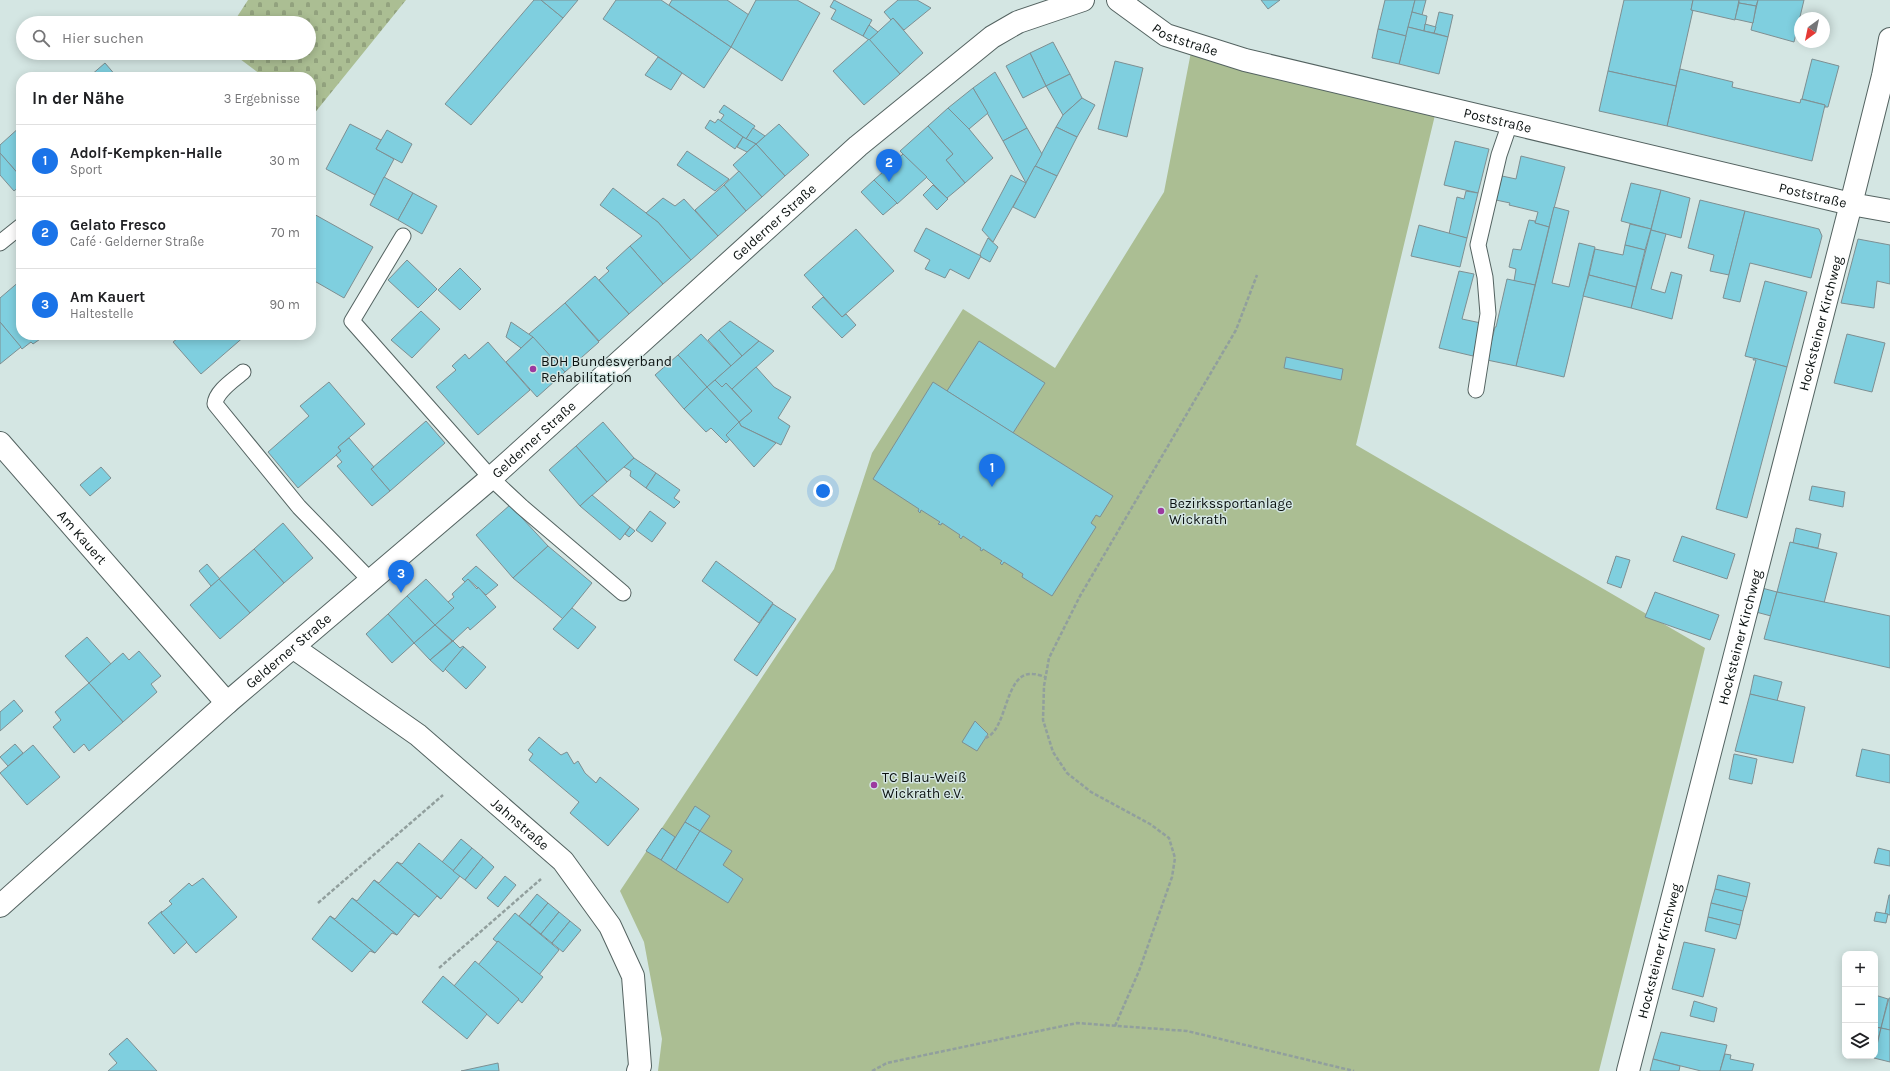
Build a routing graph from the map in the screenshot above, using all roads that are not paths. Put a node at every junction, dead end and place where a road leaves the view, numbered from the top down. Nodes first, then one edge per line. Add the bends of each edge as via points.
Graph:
1 (1083, 0) edge
2 (1118, 0) edge
3 (1890, 39) edge
4 (1510, 123) junction
5 (1851, 204) junction
6 (1890, 211) edge
7 (16, 230) edge
8 (403, 236) dead end
9 (0, 243) edge
10 (243, 372) dead end
11 (1476, 390) dead end
12 (0, 443) edge
13 (491, 478) junction
14 (371, 581) junction
15 (623, 593) dead end
16 (294, 648) junction
17 (227, 703) junction
18 (0, 906) edge
19 (638, 1071) edge
20 (1628, 1071) edge

1 - 13 main road, Gelderner Straße via 1018,22 992,37 858,146
2 - 4 main road, Poststraße via 1166,35 1245,60
3 - 5 main road, Hocksteiner Kirchweg
4 - 5 main road, Poststraße
4 - 11 lane via 1499,155 1478,245 1485,277 1488,314
5 - 6 main road, Poststraße
5 - 20 main road, Hocksteiner Kirchweg
7 - 9 lane
8 - 13 lane via 352,321
10 - 14 lane via 221,392 215,399 215,404 299,507
12 - 17 main road, Am Kauert
13 - 14 main road, Gelderner Straße
13 - 15 lane
14 - 16 main road, Gelderner Straße
16 - 17 main road, Gelderner Straße
16 - 19 main road, Jahnstraße via 418,736 563,861 610,926 633,976 640,1066
17 - 18 main road, Gelderner Straße

